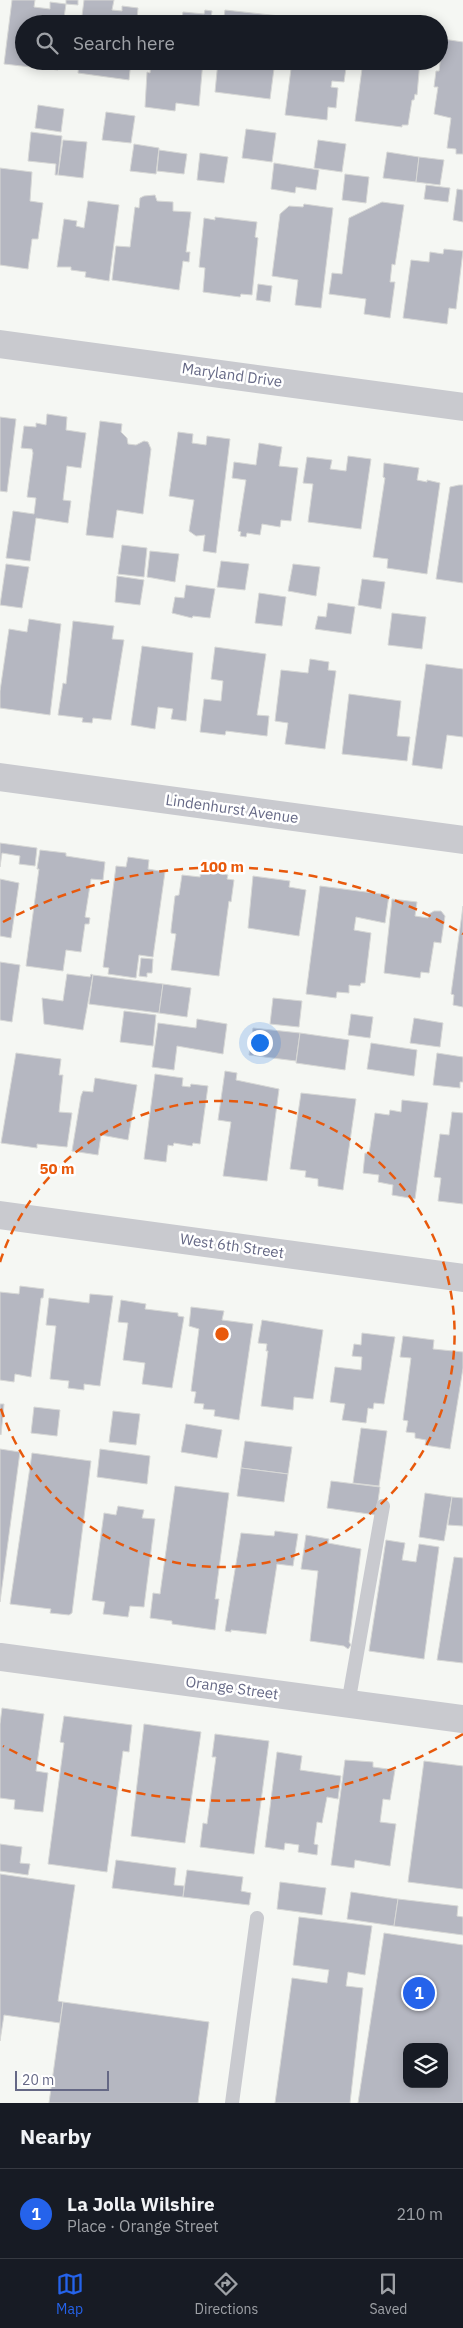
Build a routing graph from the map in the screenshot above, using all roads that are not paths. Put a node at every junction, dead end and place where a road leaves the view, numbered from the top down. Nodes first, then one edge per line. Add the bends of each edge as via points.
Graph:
1 (0, 344) edge
2 (463, 406) edge
3 (0, 777) edge
4 (463, 840) edge
5 (0, 1215) edge
6 (463, 1278) edge
7 (382, 1506) dead end
8 (0, 1657) edge
9 (348, 1704) junction
10 (463, 1719) edge
11 (257, 1918) dead end
12 (232, 2103) edge

1 - 2 street, Maryland Drive
3 - 4 street, Lindenhurst Avenue
5 - 6 street, West 6th Street
7 - 9 lane
8 - 9 street, Orange Street
9 - 10 street, Orange Street
11 - 12 lane

